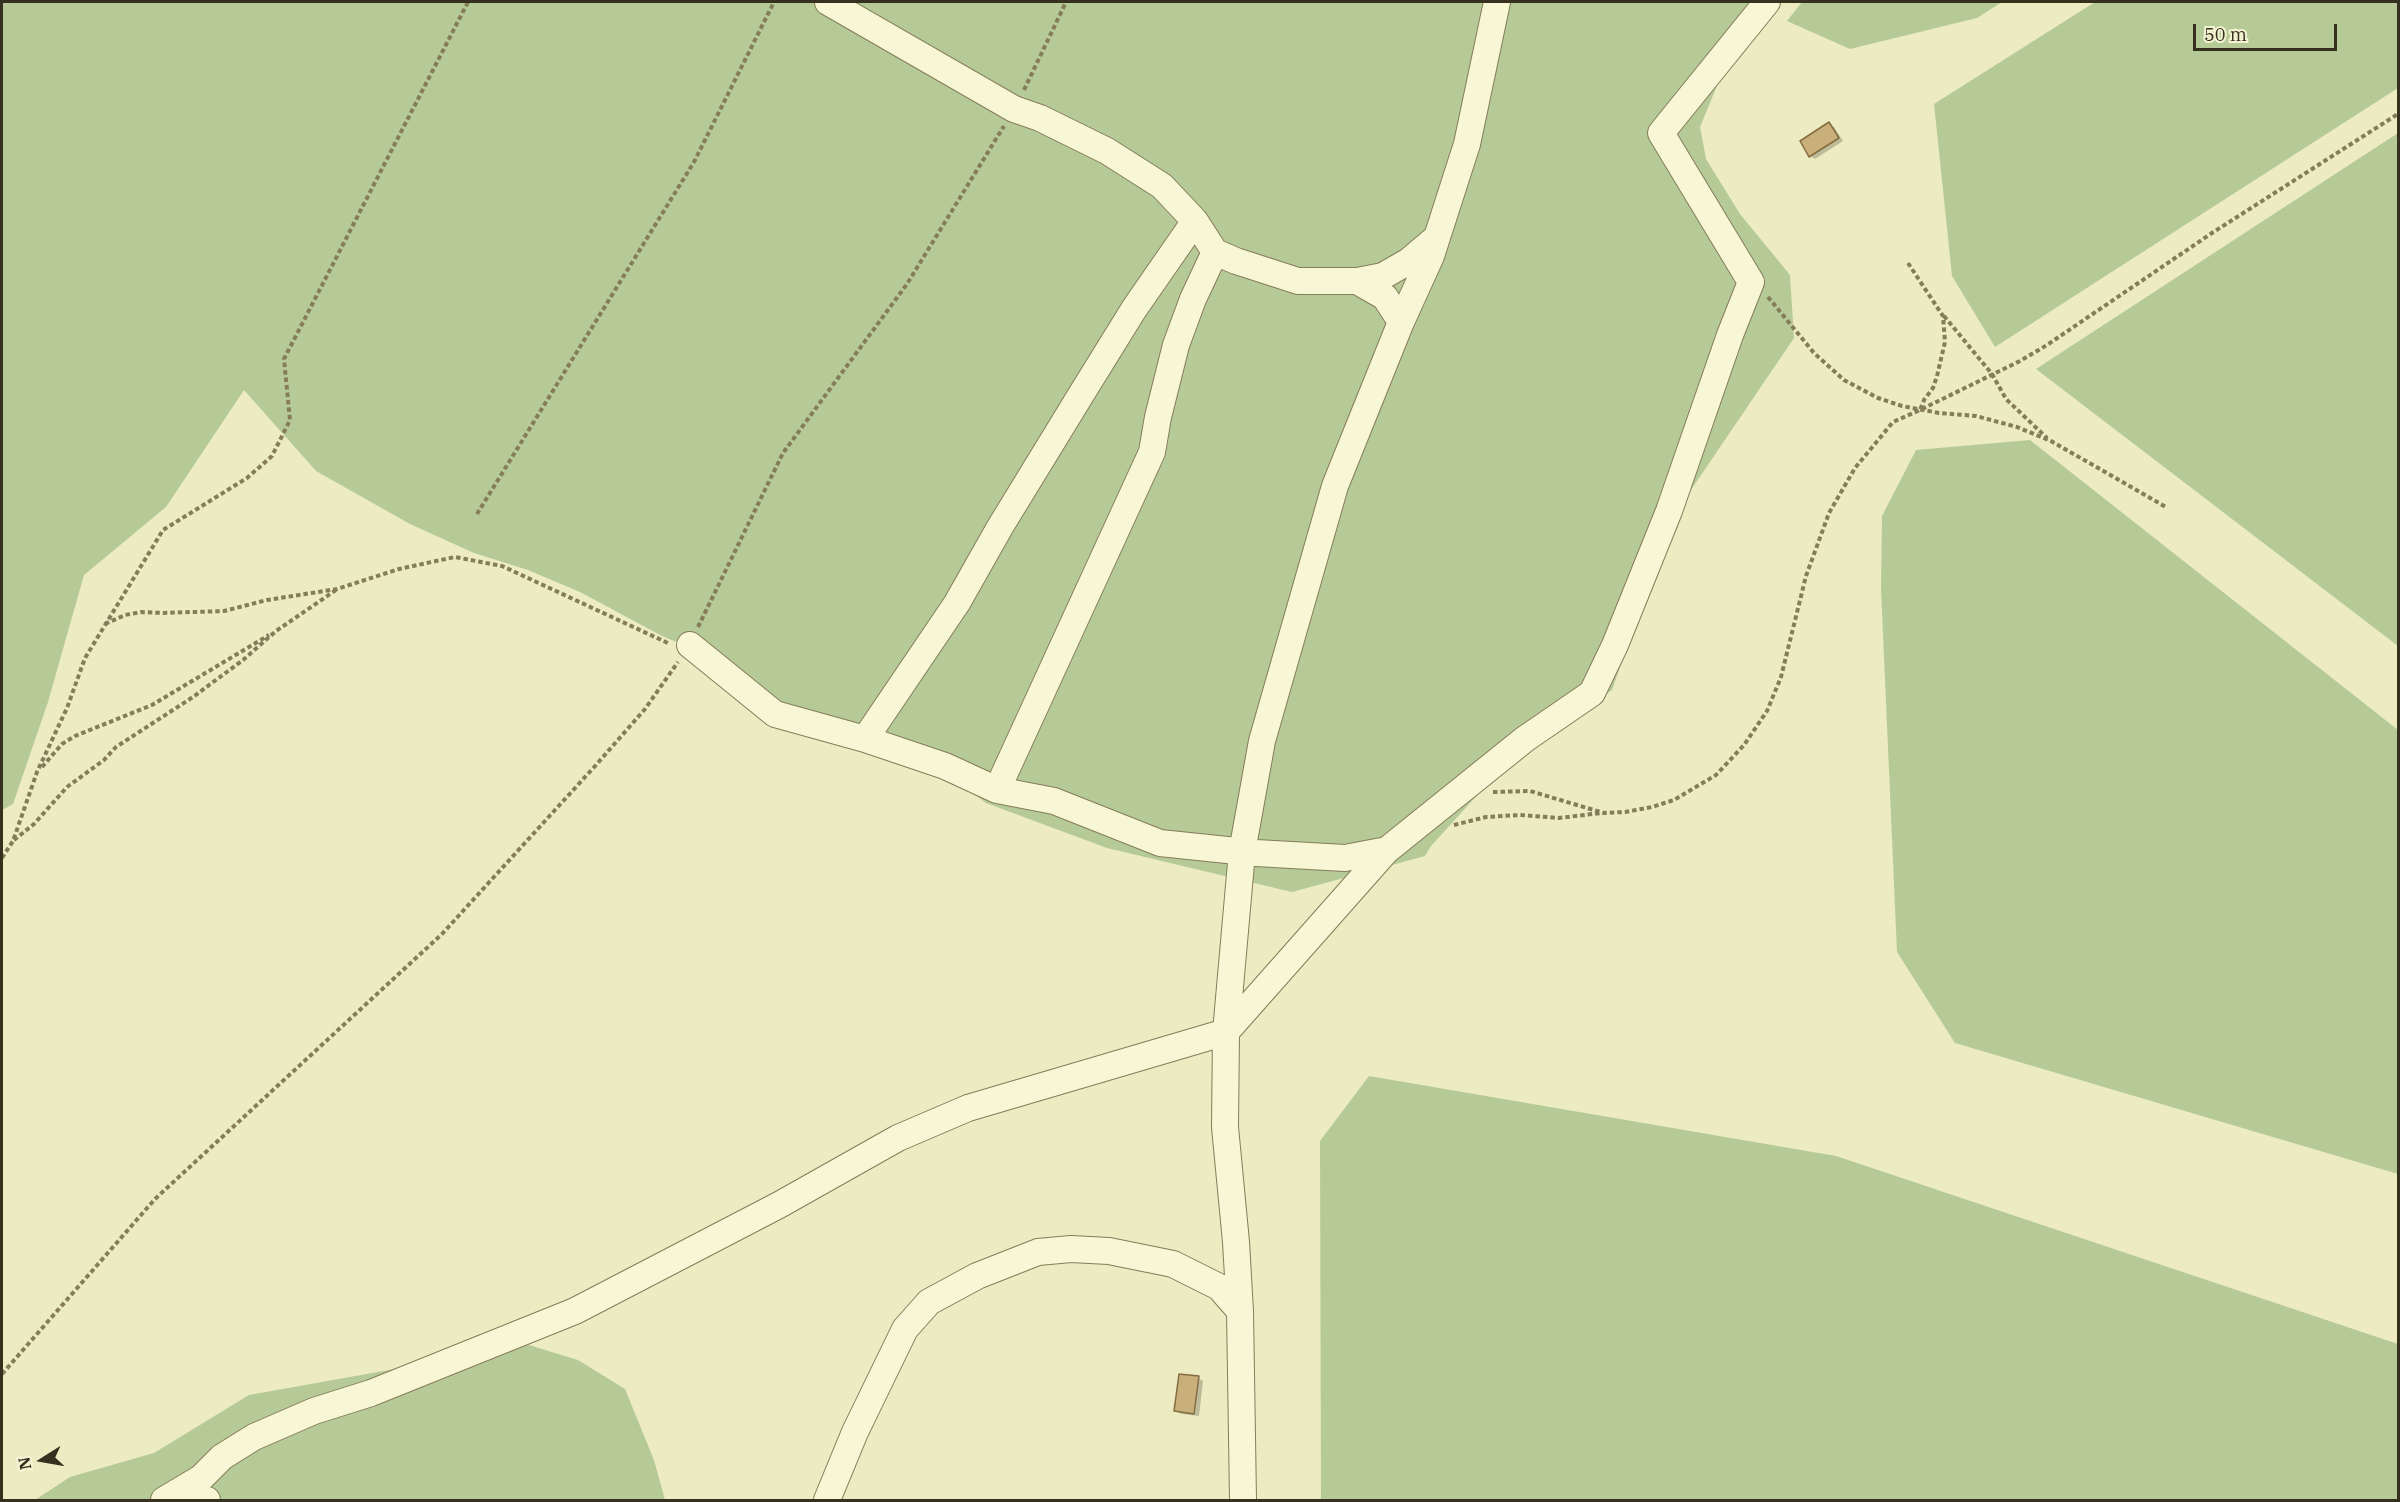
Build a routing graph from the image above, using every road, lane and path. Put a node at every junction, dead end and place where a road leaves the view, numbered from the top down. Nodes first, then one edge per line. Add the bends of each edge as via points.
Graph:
1 (468, 2) edge
2 (774, 2) edge
3 (828, 2) edge
4 (1066, 2) edge
5 (1497, 2) edge
6 (1767, 2) edge
7 (1014, 109) junction
8 (2398, 114) edge
9 (1195, 220) junction
10 (1437, 237) junction
11 (1215, 252) junction
12 (1908, 263) dead end
13 (1357, 281) junction
14 (1751, 282) junction
15 (1943, 316) junction
16 (1401, 322) junction
17 (1992, 374) junction
18 (1920, 410) junction
19 (2051, 441) junction
20 (2166, 507) dead end
21 (477, 514) dead end
22 (337, 589) junction
23 (104, 625) junction
24 (276, 631) junction
25 (690, 645) junction
26 (865, 739) junction
27 (37, 772) junction
28 (997, 790) junction
29 (1486, 792) dead end
30 (1604, 813) junction
31 (1449, 826) dead end
32 (13, 841) junction
33 (1387, 850) junction
34 (1242, 852) junction
35 (2, 858) edge
36 (1226, 1032) junction
37 (1240, 1311) junction
38 (2, 1374) edge
39 (165, 1500) edge
40 (207, 1500) edge
41 (827, 1500) edge
42 (1244, 1500) edge

1 - 23 path via 284,359 290,420 272,456 247,478 163,530
2 - 21 path via 694,162
3 - 7 street
4 - 7 path
5 - 10 street via 1467,144
6 - 14 street via 1661,134
7 - 9 street via 1107,151 1162,186
7 - 25 path via 907,284 783,453
8 - 17 path via 2047,345
9 - 11 street
9 - 26 street via 1088,383 957,603
10 - 13 street via 1383,276
10 - 16 street
11 - 13 street via 1298,281
11 - 28 street via 1176,345 1152,452
12 - 15 path
13 - 16 street via 1385,297
14 - 18 path via 1814,353 1844,380 1878,398
14 - 33 street via 1669,511 1592,693 1525,739
15 - 17 path
15 - 18 path via 1945,342 1937,376
16 - 34 street via 1335,486 1262,741
17 - 18 path
17 - 19 path via 2006,399
18 - 19 path via 1976,416
18 - 30 path via 1893,423 1855,468 1829,513 1806,576 1781,677 1767,711 1744,745 1716,775 1674,800
19 - 20 path
22 - 23 path via 224,611 142,612
22 - 24 path
22 - 25 path via 399,569 455,557 473,559 502,567 661,641
23 - 27 path via 84,658 67,708
24 - 27 path via 152,705 75,736 62,744
24 - 32 path via 193,697 116,747 67,787
25 - 26 street via 775,714
25 - 38 path via 645,709 442,934 155,1199
26 - 28 street via 945,766
27 - 32 path
28 - 34 street via 1054,801 1160,843
29 - 30 path via 1530,791
30 - 31 path via 1559,818 1486,817
32 - 35 path
33 - 34 street via 1345,858
33 - 36 street
34 - 36 street
36 - 37 street via 1225,1127
36 - 39 street via 968,1108 898,1138 575,1311 254,1437
37 - 41 street via 1219,1287 1173,1264 1109,1251 1038,1252 977,1276 929,1302 905,1329 855,1431
37 - 42 street
39 - 40 street

